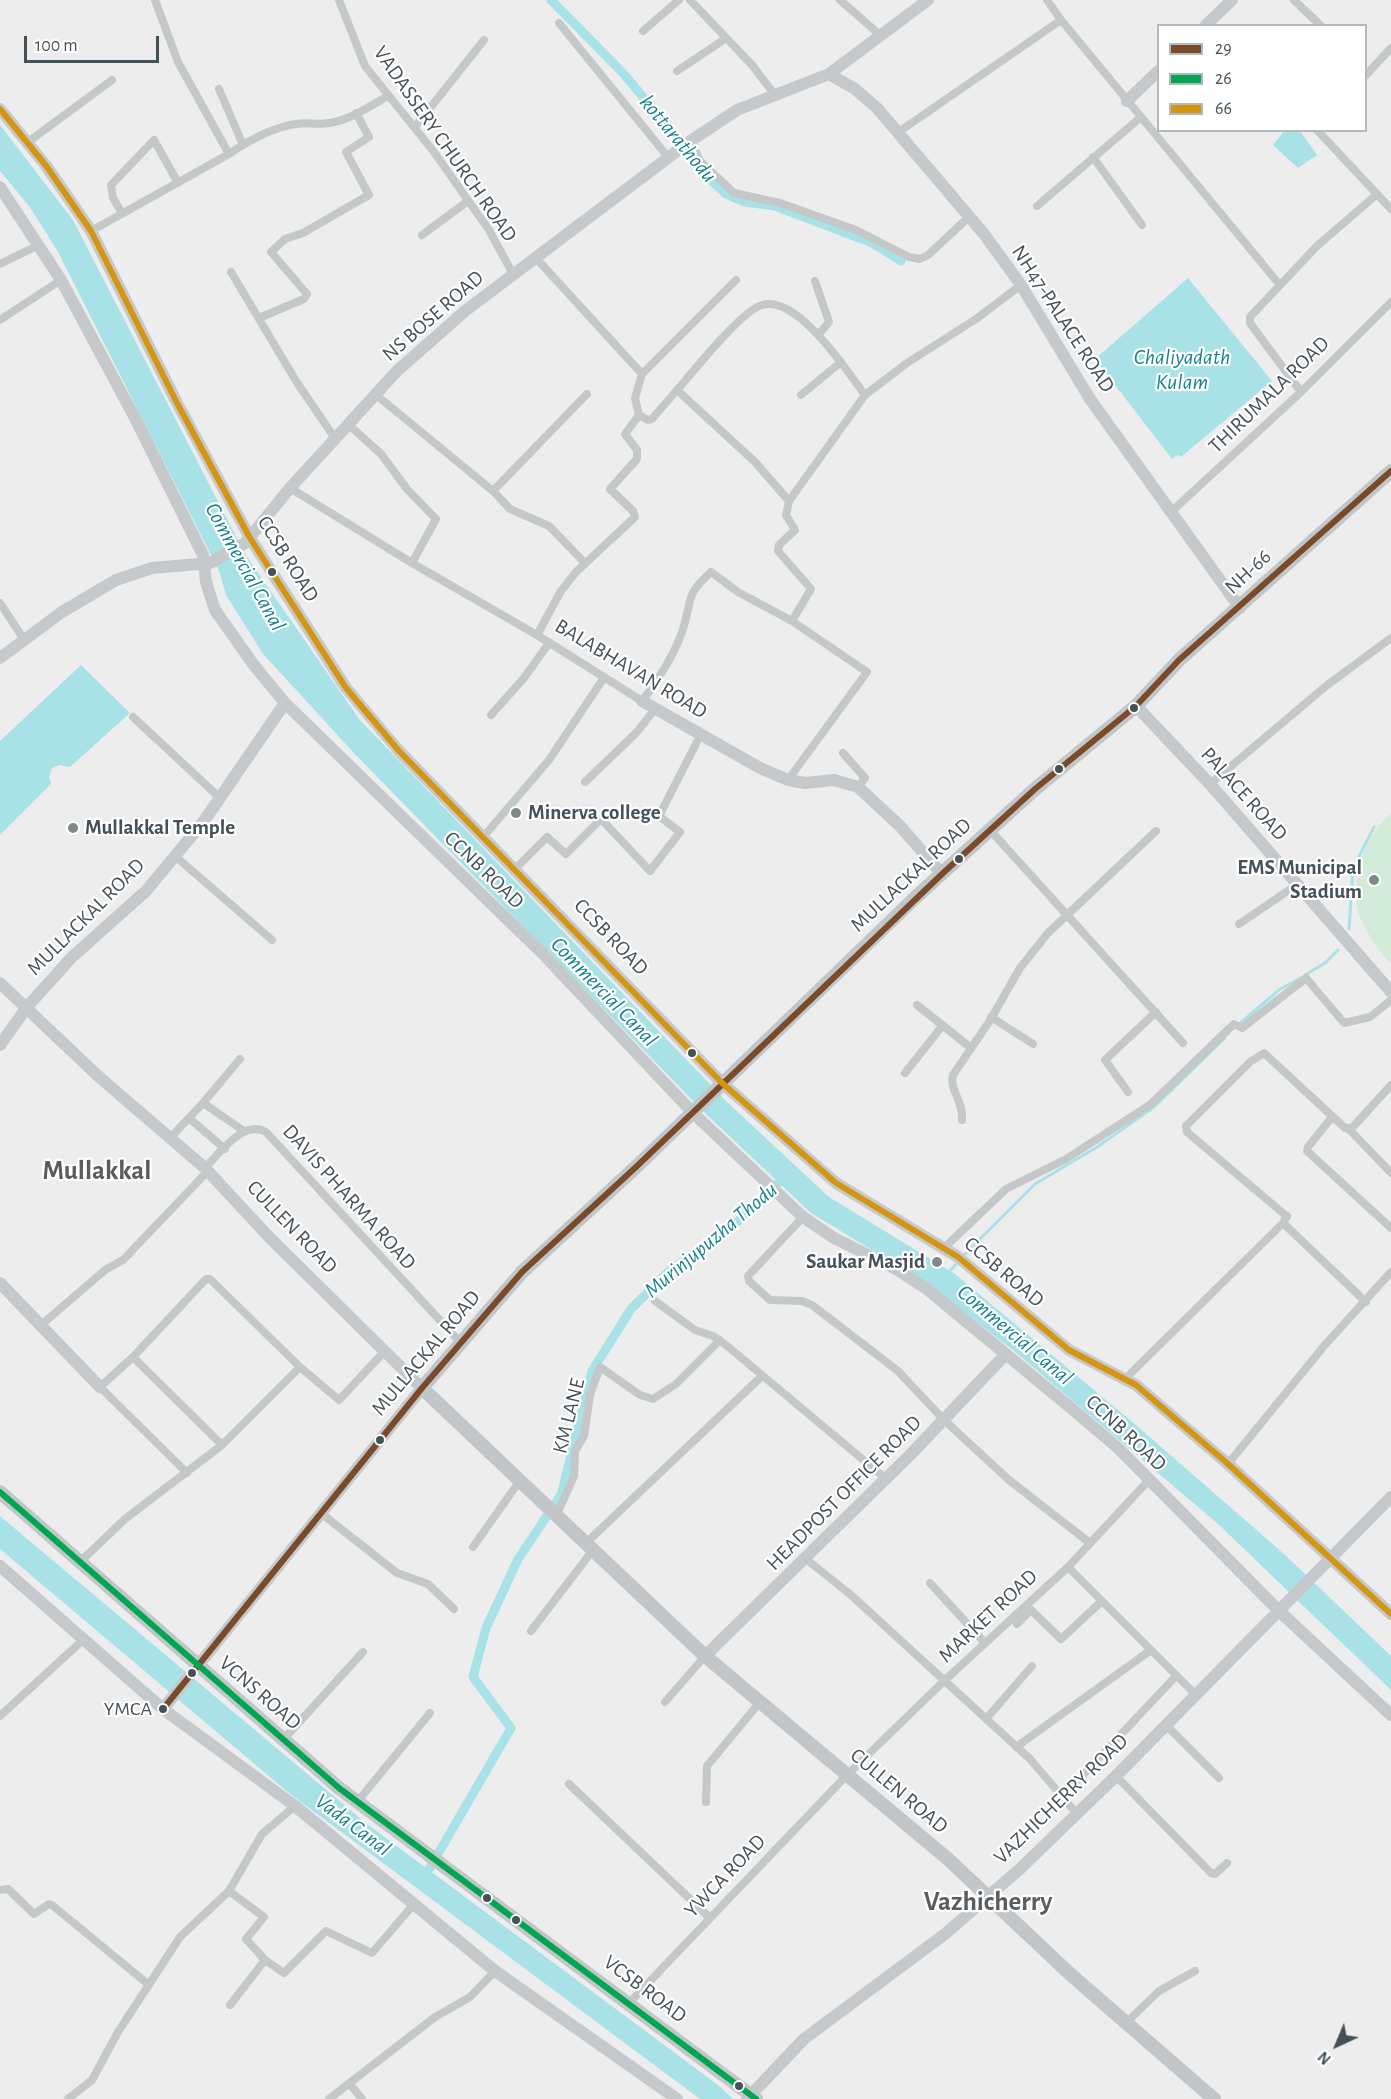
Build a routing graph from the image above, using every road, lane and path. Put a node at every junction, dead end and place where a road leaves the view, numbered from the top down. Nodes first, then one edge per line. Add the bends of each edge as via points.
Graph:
1 (154, 0) edge
2 (339, 0) edge
3 (679, 0) edge
4 (690, 0) edge
5 (840, 0) edge
6 (928, 0) edge
7 (1047, 0) edge
8 (1232, 0) edge
9 (1294, 0) edge
10 (1061, 20) junction
11 (559, 23) dead end
12 (1207, 24) edge
13 (1319, 24) edge
14 (643, 31) dead end
15 (880, 36) junction
16 (725, 39) junction
17 (484, 40) dead end
18 (1391, 48) edge
19 (677, 71) dead end
20 (1157, 71) edge
21 (1367, 72) edge
22 (829, 74) junction
23 (112, 80) dead end
24 (219, 89) dead end
25 (775, 95) junction
26 (388, 96) junction
27 (1127, 100) junction
28 (0, 109) edge
29 (356, 112) junction
30 (1141, 117) junction
31 (415, 127) junction
32 (900, 131) junction
33 (1319, 132) edge
34 (690, 141) junction
35 (28, 142) junction
36 (243, 145) junction
37 (229, 154) junction
38 (672, 154) junction
39 (1093, 157) junction
40 (177, 183) junction
41 (0, 187) edge
42 (1376, 195) junction
43 (468, 201) junction
44 (1037, 206) dead end
45 (1391, 209) edge
46 (122, 213) junction
47 (970, 216) junction
48 (1142, 225) dead end
49 (91, 231) junction
50 (422, 235) dead end
51 (39, 245) junction
52 (535, 257) junction
53 (0, 264) edge
54 (231, 272) dead end
55 (513, 274) junction
56 (61, 280) junction
57 (736, 280) dead end
58 (815, 281) dead end
59 (1280, 284) junction
60 (1021, 285) junction
61 (1391, 302) edge
62 (259, 318) junction
63 (0, 320) edge
64 (819, 334) junction
65 (841, 362) junction
66 (642, 374) junction
67 (677, 390) junction
68 (1301, 392) junction
69 (375, 394) junction
70 (587, 394) dead end
71 (801, 395) dead end
72 (865, 395) junction
73 (639, 415) junction
74 (349, 425) junction
75 (336, 440) junction
76 (1391, 471) edge
77 (290, 488) junction
78 (493, 491) junction
79 (789, 501) junction
80 (1171, 512) junction
81 (247, 541) junction
82 (207, 563) junction
83 (412, 563) junction
84 (585, 563) junction
85 (0, 603) edge
86 (1240, 608) junction
87 (792, 621) junction
88 (537, 635) junction
89 (1391, 638) edge
90 (25, 641) junction
91 (549, 643) junction
92 (0, 658) edge
93 (603, 679) junction
94 (642, 701) junction
95 (285, 703) junction
96 (1136, 706) junction
97 (655, 709) junction
98 (491, 715) dead end
99 (133, 717) dead end
100 (701, 734) junction
101 (843, 753) dead end
102 (788, 780) junction
103 (585, 782) dead end
104 (1210, 784) junction
105 (858, 787) junction
106 (220, 798) junction
107 (990, 830) junction
108 (1156, 831) dead end
109 (484, 836) junction
110 (175, 856) junction
111 (516, 868) junction
112 (942, 874) junction
113 (1298, 884) junction
114 (1067, 915) junction
115 (1239, 924) dead end
116 (272, 940) dead end
117 (0, 983) edge
118 (1391, 992) edge
119 (1391, 1000) edge
120 (917, 1005) dead end
121 (27, 1007) junction
122 (1156, 1012) junction
123 (992, 1017) junction
124 (943, 1025) junction
125 (1183, 1043) dead end
126 (1032, 1044) dead end
127 (0, 1045) edge
128 (971, 1048) junction
129 (240, 1059) dead end
130 (904, 1073) dead end
131 (721, 1085) junction
132 (1391, 1085) edge
133 (1128, 1092) dead end
134 (203, 1103) junction
135 (694, 1112) junction
136 (1332, 1117) junction
137 (189, 1118) junction
138 (962, 1120) dead end
139 (1348, 1128) junction
140 (244, 1131) junction
141 (169, 1139) junction
142 (225, 1149) junction
143 (206, 1170) junction
144 (1391, 1173) edge
145 (803, 1217) junction
146 (1284, 1222) junction
147 (1391, 1228) edge
148 (944, 1248) junction
149 (1391, 1272) edge
150 (0, 1283) edge
151 (655, 1301) dead end
152 (1366, 1302) junction
153 (40, 1326) junction
154 (720, 1340) junction
155 (460, 1342) junction
156 (384, 1352) junction
157 (1006, 1354) junction
158 (133, 1357) junction
159 (300, 1367) junction
160 (761, 1377) junction
161 (1125, 1379) junction
162 (100, 1387) junction
163 (422, 1388) junction
164 (944, 1420) junction
165 (222, 1444) junction
166 (1228, 1464) junction
167 (187, 1473) junction
168 (885, 1478) junction
169 (521, 1479) junction
170 (1149, 1480) junction
171 (0, 1492) edge
172 (1390, 1500) edge
173 (553, 1510) junction
174 (322, 1514) junction
175 (1090, 1543) junction
176 (589, 1546) junction
177 (473, 1547) dead end
178 (1331, 1558) junction
179 (806, 1559) junction
180 (80, 1562) junction
181 (0, 1566) edge
182 (1068, 1568) junction
183 (930, 1583) dead end
184 (1102, 1601) junction
185 (1283, 1607) junction
186 (454, 1609) dead end
187 (1391, 1614) edge
188 (1017, 1624) dead end
189 (531, 1631) dead end
190 (84, 1639) junction
191 (985, 1643) junction
192 (1151, 1650) junction
193 (363, 1652) dead end
194 (705, 1656) junction
195 (1032, 1666) dead end
196 (196, 1668) junction
197 (1176, 1676) junction
198 (944, 1681) junction
199 (1196, 1695) junction
200 (665, 1702) dead end
201 (760, 1702) junction
202 (165, 1707) junction
203 (430, 1713) dead end
204 (1391, 1715) edge
205 (0, 1716) edge
206 (986, 1719) junction
207 (1166, 1725) junction
208 (284, 1740) junction
209 (1016, 1747) junction
210 (848, 1775) junction
211 (1116, 1776) junction
212 (1219, 1778) dead end
213 (569, 1784) dead end
214 (1063, 1796) junction
215 (358, 1801) junction
216 (706, 1802) dead end
217 (295, 1806) junction
218 (1077, 1814) junction
219 (1227, 1863) dead end
220 (0, 1890) edge
221 (229, 1891) junction
222 (989, 1896) junction
223 (414, 1905) junction
224 (508, 1913) joint
225 (710, 1918) junction
226 (265, 1960) junction
227 (495, 1971) junction
228 (1195, 1971) dead end
229 (149, 1984) junction
230 (629, 2003) junction
231 (230, 2005) dead end
232 (1127, 2022) junction
233 (350, 2084) junction
234 (751, 2098) edge
235 (1210, 2098) edge
236 (68, 2099) edge
237 (329, 2099) edge
238 (362, 2099) edge
239 (676, 2099) edge

1 - 37 street via 178,62
2 - 26 street, VADASSERY CHURCH ROAD via 357,51
3 - 14 street
4 - 16 street
5 - 15 street
6 - 15 main road, NS BOSE ROAD
7 - 10 street
8 - 12 main road
9 - 13 street
10 - 27 street
10 - 32 street
11 - 38 street
15 - 22 main road, NS BOSE ROAD
16 - 19 street
16 - 25 street
17 - 31 street
18 - 21 street
20 - 27 main road
22 - 25 main road, NS BOSE ROAD
22 - 32 main road, NH47-PALACE ROAD via 855,89
23 - 35 street
24 - 36 street
25 - 34 main road, NS BOSE ROAD via 737,110
26 - 29 street
26 - 31 street, VADASSERY CHURCH ROAD
27 - 30 street
28 - 35 main road, CCSB ROAD
29 - 36 street via 329,123 296,124
29 - 62 street via 369,137 346,152 369,195 285,239 271,252 307,294 304,299
30 - 39 street
30 - 59 street
31 - 43 street, VADASSERY CHURCH ROAD
32 - 47 main road, NH47-PALACE ROAD
33 - 42 street
34 - 38 main road, NS BOSE ROAD
34 - 47 street via 700,161 734,193 780,203 856,230 916,259 942,245
35 - 49 main road, CCSB ROAD
36 - 37 street
37 - 40 street
38 - 52 main road, NS BOSE ROAD
39 - 44 street
39 - 48 street
40 - 46 street
40 - 46 street via 154,140 111,184 113,198
41 - 51 main road, CCNB ROAD
42 - 45 street
42 - 59 street
43 - 50 street
43 - 55 street, VADASSERY CHURCH ROAD
46 - 49 street
47 - 60 main road, NH47-PALACE ROAD
49 - 81 main road, CCSB ROAD
51 - 53 street
51 - 56 main road, CCNB ROAD
52 - 55 main road, NS BOSE ROAD
52 - 66 street
54 - 62 street
55 - 69 main road, NS BOSE ROAD via 424,346
56 - 63 street
56 - 82 main road, CCNB ROAD
57 - 66 street
58 - 64 street via 829,322
59 - 68 street via 1253,312 1250,323
60 - 72 street
60 - 80 main road, NH47-PALACE ROAD via 1090,399
61 - 68 street, THIRUMALA ROAD
62 - 75 street
64 - 65 street
64 - 67 street via 782,306 761,305 751,310
65 - 71 street
65 - 72 street
66 - 73 street via 635,398
67 - 73 street via 652,419
67 - 79 street via 754,462
68 - 80 street, THIRUMALA ROAD
69 - 74 main road, NS BOSE ROAD
69 - 78 street
70 - 78 street
72 - 79 street
73 - 84 street via 625,434 637,450 637,459 610,489 635,517
74 - 75 main road, NS BOSE ROAD
74 - 83 street via 381,454 436,519
75 - 77 main road, NS BOSE ROAD
76 - 86 main road, NH-66
77 - 81 main road, NS BOSE ROAD
77 - 83 street, BALABHAVAN ROAD
78 - 84 street via 510,509 549,526
79 - 87 street via 786,515 795,530 778,551 811,589
80 - 86 main road, NH47-PALACE ROAD
81 - 82 main road
81 - 109 main road, CCSB ROAD via 363,710
82 - 90 main road via 152,568 116,580 62,612
82 - 95 main road, CCNB ROAD via 206,582 215,610
83 - 88 street, BALABHAVAN ROAD
84 - 88 street via 561,591
85 - 90 street
86 - 96 main road, NH-66 via 1179,660
87 - 94 street via 738,592 711,572 692,591 670,659
87 - 102 street via 867,672
88 - 91 street, BALABHAVAN ROAD
89 - 104 street via 1326,686
90 - 92 main road
91 - 93 street, BALABHAVAN ROAD
91 - 98 street
93 - 94 street, BALABHAVAN ROAD
93 - 109 street via 549,760
94 - 97 main road, BALABHAVAN ROAD
95 - 106 main road, MULLACKAL ROAD
95 - 135 main road, CCNB ROAD via 543,954
96 - 104 main road, PALACE ROAD
96 - 107 main road, MULLACKAL ROAD
97 - 100 main road, BALABHAVAN ROAD
97 - 103 street
99 - 106 street
100 - 102 main road, BALABHAVAN ROAD
100 - 111 street via 659,816 680,832 650,871 601,819 566,854 547,837
101 - 105 street via 865,778
102 - 105 main road, BALABHAVAN ROAD via 834,780
104 - 113 main road, PALACE ROAD
105 - 112 main road via 900,826
106 - 110 main road, MULLACKAL ROAD
107 - 112 main road, MULLACKAL ROAD
107 - 114 street
108 - 114 street
109 - 111 main road, CCSB ROAD
110 - 116 street
110 - 121 main road, MULLACKAL ROAD via 146,891 70,958
111 - 131 main road, CCSB ROAD
112 - 131 main road, MULLACKAL ROAD
113 - 115 street
113 - 118 main road, PALACE ROAD
114 - 122 street
114 - 123 street via 1020,968
117 - 121 main road, CULLEN ROAD
119 - 148 street via 1370,1017 1344,1023 1306,978 1238,1026 1151,1104 1066,1160 1006,1189
120 - 124 street
121 - 127 main road, MULLACKAL ROAD
121 - 141 main road, CULLEN ROAD
122 - 125 street
122 - 133 street via 1105,1060
123 - 126 street
123 - 128 street
124 - 128 street
124 - 130 street
128 - 138 street via 952,1079 963,1110
129 - 134 street
131 - 135 main road, MULLACKAL ROAD
131 - 148 main road, CCSB ROAD via 836,1183
132 - 139 street
134 - 137 street
134 - 140 street
135 - 145 main road, CCNB ROAD
135 - 155 main road, MULLACKAL ROAD via 522,1272
136 - 139 street
136 - 146 street via 1264,1053 1186,1125 1187,1132 1284,1214
136 - 147 street via 1307,1151
137 - 141 street
137 - 142 street
139 - 144 street
140 - 142 street
140 - 155 street, DAVIS PHARMA ROAD via 259,1128 266,1132
141 - 143 main road, CULLEN ROAD
142 - 143 street
143 - 153 street via 123,1260 105,1270
143 - 156 main road, CULLEN ROAD
145 - 157 main road, CCNB ROAD via 927,1289
145 - 164 street via 748,1276 748,1281 770,1300 812,1305 898,1371
146 - 152 street
146 - 161 street
148 - 161 main road, CCSB ROAD via 1069,1350
149 - 152 street
150 - 153 main road
151 - 154 street via 695,1330
152 - 166 street via 1324,1346
153 - 162 main road
154 - 160 street
154 - 173 street, KM LANE via 670,1389 653,1399 640,1395 600,1367 590,1395 584,1436 575,1452 574,1476
155 - 163 main road, MULLACKAL ROAD
156 - 159 street via 339,1400
156 - 163 main road, CULLEN ROAD
157 - 164 main road, HEADPOST OFFICE ROAD
157 - 170 main road, CCNB ROAD via 1118,1448
158 - 159 street via 208,1278
158 - 162 street
158 - 165 street
159 - 165 street
160 - 168 street
160 - 176 street
161 - 166 main road, CCSB ROAD
162 - 167 street
163 - 169 main road, CULLEN ROAD
163 - 174 main road, MULLACKAL ROAD
164 - 168 main road, HEADPOST OFFICE ROAD
164 - 175 street via 1009,1480
165 - 167 street
166 - 178 main road, CCSB ROAD
167 - 180 street via 125,1519
168 - 179 main road, HEADPOST OFFICE ROAD
169 - 173 main road, CULLEN ROAD
169 - 177 street
170 - 175 street, MARKET ROAD
170 - 185 main road, CCNB ROAD
171 - 180 main road, VCNS ROAD
172 - 178 main road, VAZHICHERRY ROAD
173 - 176 main road, CULLEN ROAD
174 - 186 street via 398,1573 428,1584
174 - 196 main road, MULLACKAL ROAD
175 - 182 street, MARKET ROAD
176 - 189 street
176 - 194 main road, CULLEN ROAD
178 - 185 main road, VAZHICHERRY ROAD
178 - 187 main road, CCSB ROAD
179 - 194 main road, HEADPOST OFFICE ROAD
179 - 198 street
180 - 196 main road, VCNS ROAD
181 - 190 main road
182 - 184 street
182 - 191 street, MARKET ROAD
183 - 191 street
184 - 188 street via 1061,1640 1031,1610
184 - 192 street
185 - 199 main road, VAZHICHERRY ROAD
185 - 204 main road, CCNB ROAD
190 - 202 main road
190 - 205 street
191 - 198 street, MARKET ROAD
192 - 197 street
192 - 209 street
193 - 208 street
194 - 200 street
194 - 201 main road, CULLEN ROAD
195 - 206 street
196 - 202 main road, MULLACKAL ROAD
196 - 208 main road, VCNS ROAD
197 - 199 street
197 - 214 street
198 - 206 street
198 - 210 street, MARKET ROAD
199 - 207 main road, VAZHICHERRY ROAD
201 - 210 main road, CULLEN ROAD
201 - 216 street via 707,1766
202 - 217 main road
203 - 215 street
206 - 209 street
207 - 211 main road, VAZHICHERRY ROAD
207 - 212 street
208 - 215 main road, VCNS ROAD
209 - 214 street
210 - 222 main road, CULLEN ROAD
210 - 225 street, YWCA ROAD
211 - 218 main road, VAZHICHERRY ROAD
211 - 219 street via 1211,1873
213 - 225 street
214 - 218 street
215 - 224 main road, VCNS ROAD
217 - 221 street via 262,1834
217 - 223 main road
218 - 222 main road, VAZHICHERRY ROAD
220 - 229 street via 8,1889 34,1914 52,1905
221 - 226 street via 264,1917 246,1939
221 - 229 street via 180,1936
222 - 232 main road, CULLEN ROAD
222 - 234 main road, VAZHICHERRY ROAD via 945,1934 804,2039
223 - 226 street via 372,1953 326,1931 284,1974
223 - 227 main road
224 - 230 main road, VCSB ROAD
225 - 230 street, YWCA ROAD
226 - 231 street
227 - 233 street via 470,1997 435,2017
227 - 239 main road
228 - 232 street via 1159,1991
229 - 236 street via 118,2031 93,2080
230 - 234 main road, VCSB ROAD
232 - 235 main road, CULLEN ROAD
233 - 237 street
233 - 238 street

